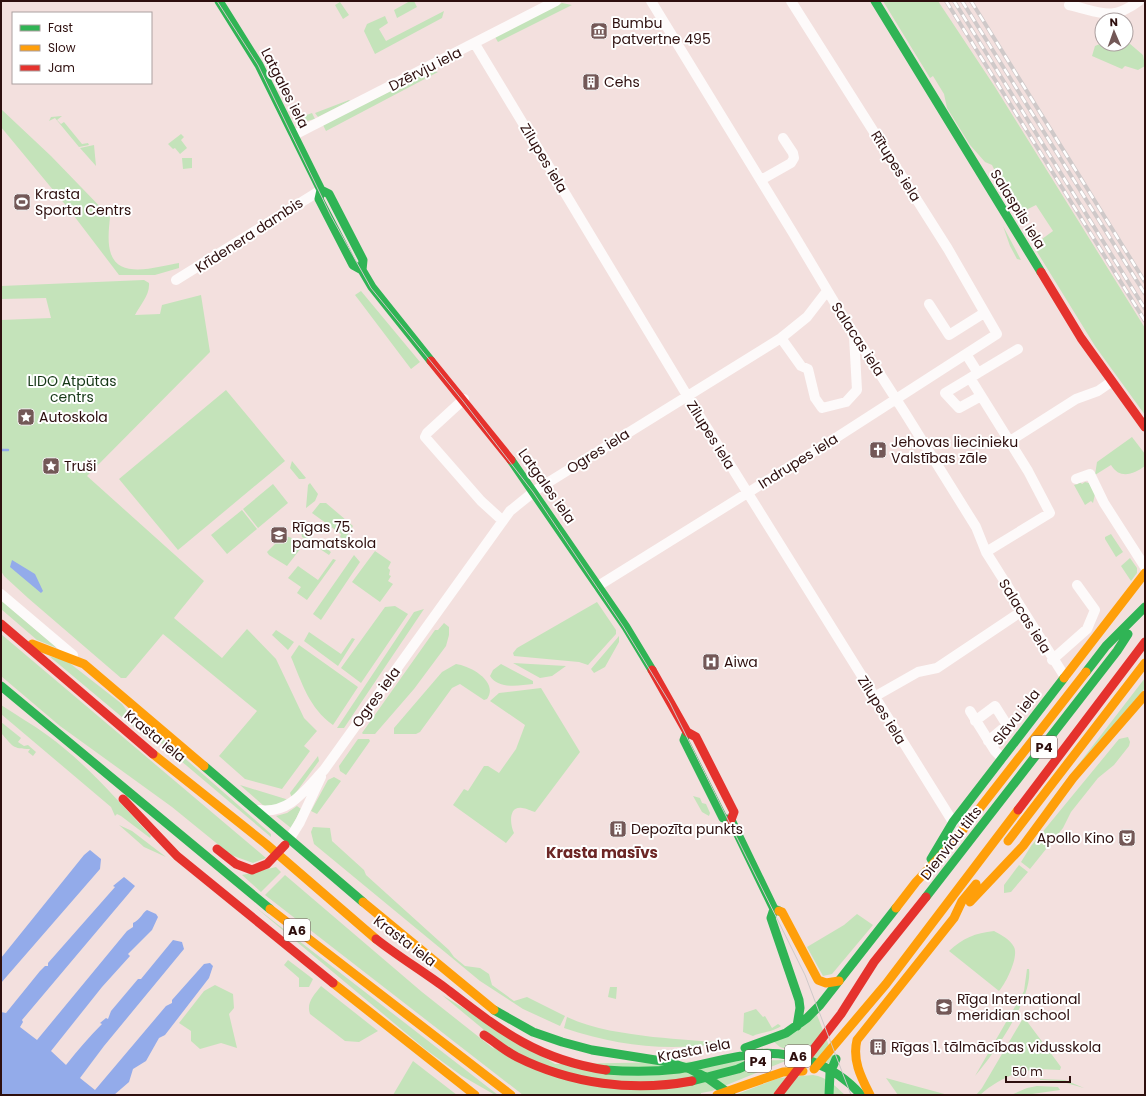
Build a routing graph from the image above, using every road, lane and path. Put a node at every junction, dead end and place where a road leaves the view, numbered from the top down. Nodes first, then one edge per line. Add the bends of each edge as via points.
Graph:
1 (219, 1) edge
2 (556, 1) edge
3 (651, 1) edge
4 (791, 1) edge
5 (874, 1) edge
6 (1139, 1) edge
7 (1070, 3) edge
8 (539, 5) edge
9 (476, 44) junction
10 (294, 135) junction
11 (783, 138) dead end
12 (760, 180) junction
13 (321, 190) junction
14 (176, 280) dead end
15 (827, 291) junction
16 (929, 304) dead end
17 (984, 313) junction
18 (854, 334) junction
19 (997, 334) joint
20 (781, 338) junction
21 (1018, 349) dead end
22 (966, 354) junction
23 (974, 376) junction
24 (1111, 382) junction
25 (687, 395) junction
26 (981, 396) junction
27 (895, 398) junction
28 (464, 399) junction
29 (1145, 427) edge
30 (1010, 441) junction
31 (1076, 479) dead end
32 (534, 491) junction
33 (748, 494) junction
34 (503, 521) junction
35 (986, 552) junction
36 (1145, 567) edge
37 (1145, 573) edge
38 (1077, 585) dead end
39 (598, 586) junction
40 (1, 594) edge
41 (1145, 607) edge
42 (1022, 611) junction
43 (1, 624) edge
44 (16, 637) junction
45 (1145, 642) edge
46 (1052, 660) junction
47 (1145, 663) edge
48 (84, 664) junction
49 (1064, 677) junction
50 (1, 686) edge
51 (121, 695) junction
52 (1145, 695) edge
53 (874, 697) junction
54 (970, 711) dead end
55 (975, 720) junction
56 (147, 731) dead end
57 (687, 732) junction
58 (988, 741) junction
59 (166, 752) dead end
60 (88, 758) junction
61 (1002, 758) junction
62 (324, 770) junction
63 (212, 799) junction
64 (256, 810) junction
65 (173, 816) dead end
66 (731, 820) junction
67 (953, 822) junction
68 (290, 838) junction
69 (210, 843) dead end
70 (1001, 851) dead end
71 (278, 854) junction
72 (982, 876) dead end
73 (916, 882) junction
74 (774, 909) junction
75 (954, 918) junction
76 (397, 955) junction
77 (858, 957) junction
78 (874, 962) junction
79 (839, 981) junction
80 (886, 984) junction
81 (428, 987) dead end
82 (837, 1001) dead end
83 (888, 1001) junction
84 (826, 1012) dead end
85 (797, 1026) junction
86 (475, 1028) dead end
87 (798, 1037) dead end
88 (785, 1045) dead end
89 (723, 1058) junction
90 (803, 1082) dead end
91 (479, 1093) edge
92 (511, 1095) edge
93 (715, 1095) edge
94 (731, 1095) edge
95 (778, 1095) edge
96 (828, 1095) edge
97 (851, 1095) edge
98 (861, 1095) edge
99 (870, 1095) edge

1 - 10 main road, Latgales iela via 259,64
2 - 8 street, Dzērvju iela
3 - 12 street, Salacas iela
4 - 17 street, Rītupes iela via 948,249
5 - 24 main road, Salaspils iela via 1081,338
6 - 7 street via 1121,13 1112,15
8 - 9 street, Dzērvju iela
9 - 10 street, Dzērvju iela
9 - 25 street, Zilupes iela
10 - 13 main road, Latgales iela
11 - 12 street via 793,152 794,158 791,163
12 - 15 street, Salacas iela
13 - 14 street, Krīdenera dambis
13 - 28 main road, Latgales iela via 329,194 363,260 362,270 372,287
15 - 18 street, Salacas iela
15 - 20 street, Ogres iela via 807,317
16 - 17 street via 949,335
17 - 19 street, Rītupes iela
18 - 20 street via 856,390 846,402 822,408 815,398 808,369 801,366
18 - 27 street, Salacas iela
19 - 22 street, Indrupes iela
20 - 25 street, Ogres iela
21 - 23 street
22 - 23 street
22 - 27 street, Indrupes iela
23 - 26 street
23 - 26 street via 945,393 959,408
24 - 29 main road, Salaspils iela
24 - 30 street via 1098,391 1076,399
25 - 32 street, Ogres iela
25 - 33 street, Zilupes iela
26 - 30 street
27 - 33 street, Indrupes iela via 885,407
27 - 35 street, Salacas iela via 976,527
28 - 32 main road, Latgales iela
28 - 34 street via 425,437 481,501
30 - 35 street via 1050,513
31 - 36 street via 1090,474 1104,503
32 - 34 street, Ogres iela via 510,511
32 - 39 main road, Latgales iela
33 - 39 street, Indrupes iela
33 - 53 street, Zilupes iela
34 - 62 street, Ogres iela
35 - 42 street, Salacas iela
37 - 49 main road, Slāvu iela
38 - 46 street via 1095,610 1087,628
39 - 57 main road, Latgales iela via 671,701
40 - 48 street
41 - 73 main road via 1106,646 951,845
41 - 78 main road, Dienvidu tilts / P4 via 1117,652 939,883
42 - 46 street, Salacas iela
42 - 53 street via 937,668 918,672
43 - 44 main road, Krasta iela / A6
44 - 48 main road
44 - 63 main road, Krasta iela / A6 via 141,744
45 - 80 main road, P4
46 - 49 street, Salacas iela
47 - 70 main road
48 - 51 main road
49 - 61 main road, Slāvu iela
50 - 60 main road, A6
51 - 56 main road
51 - 64 main road
52 - 75 main road via 1073,778 1023,846
53 - 67 street, Zilupes iela
54 - 55 street
55 - 58 street
55 - 58 street via 995,706 1008,725
57 - 66 main road, Latgales iela via 695,735 734,812
57 - 66 main road, Latgales iela via 684,740 722,818
58 - 61 street
59 - 63 main road
60 - 65 main road
60 - 91 main road via 177,856 444,1070
60 - 92 main road, A6 via 277,915
61 - 67 main road, Slāvu iela
62 - 64 street, Ogres iela via 283,809 270,812
62 - 68 street, Ogres iela
63 - 71 main road, Krasta iela / A6
64 - 68 main road
66 - 74 main road, Latgales iela
67 - 73 main road, Slāvu iela
68 - 71 main road
68 - 94 main road via 480,1000 507,1018 533,1032 577,1047 679,1066 709,1079
69 - 71 main road via 247,870 267,865
71 - 76 main road, Krasta iela / A6
72 - 75 main road via 962,901
73 - 77 main road
74 - 79 main road, Latgales iela via 782,912 818,980 826,983
74 - 85 main road, Latgales iela via 771,918 799,1000
75 - 83 main road
76 - 81 main road
76 - 89 main road, Krasta iela / A6 via 446,989 489,1024 553,1057 599,1069 637,1072 672,1070
77 - 79 main road
77 - 83 main road via 847,978 850,992 866,1004 878,1005
78 - 82 main road, P4
78 - 95 main road, Dienvidu tilts via 841,1014
79 - 85 main road via 820,1005
80 - 90 main road
80 - 96 main road, P4 via 833,1063
83 - 99 main road via 865,1028 855,1046 859,1071
84 - 87 main road
85 - 89 main road via 786,1033
86 - 88 main road, P4 via 517,1057 562,1076 609,1086 653,1088 697,1082 743,1069
89 - 98 main road, Krasta iela / A6 via 766,1052 798,1056 833,1070 844,1077
93 - 97 main road via 771,1075 795,1071 819,1074 832,1079

